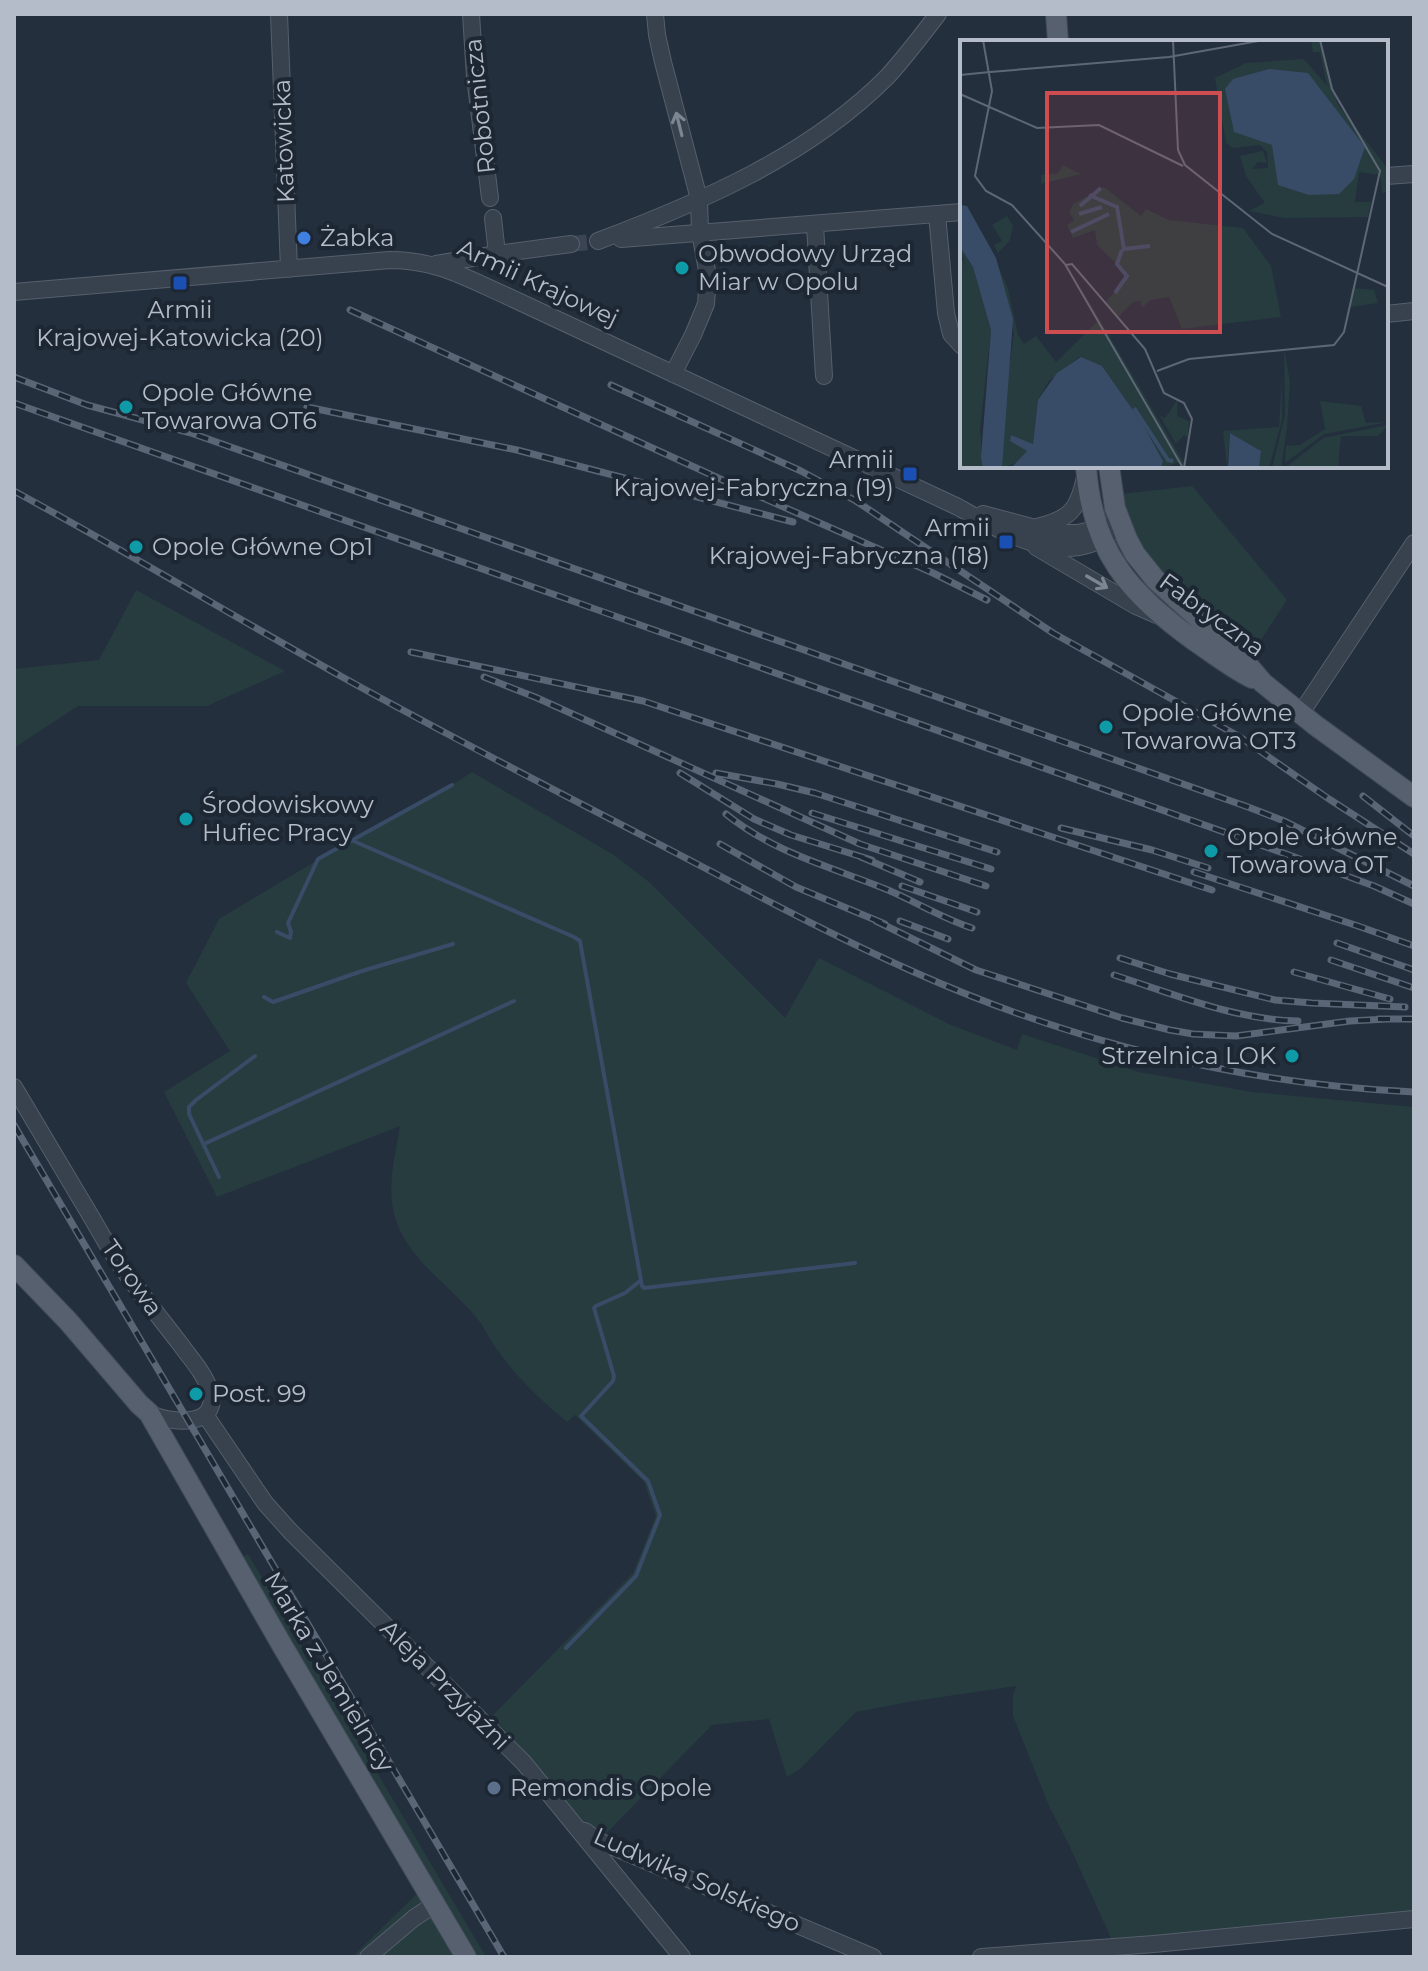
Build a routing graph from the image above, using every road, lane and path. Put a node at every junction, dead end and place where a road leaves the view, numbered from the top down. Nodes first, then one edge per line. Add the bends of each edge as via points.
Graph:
1 (279, 14) edge
2 (471, 14) edge
3 (655, 14) edge
4 (938, 14) edge
5 (1056, 14) edge
6 (1058, 40) edge
7 (1414, 174) edge
8 (1388, 176) edge
9 (490, 198) dead end
10 (699, 199) junction
11 (960, 212) edge
12 (937, 214) junction
13 (493, 218) dead end
14 (815, 225) junction
15 (700, 232) junction
16 (571, 244) tunnel mouth
17 (497, 254) junction
18 (434, 264) junction
19 (289, 269) junction
20 (14, 292) edge
21 (1414, 311) edge
22 (1388, 314) edge
23 (960, 344) edge
24 (673, 374) junction
25 (824, 376) dead end
26 (1109, 468) edge
27 (1086, 469) edge
28 (1121, 525) junction
29 (1100, 534) junction
30 (1033, 536) junction
31 (1414, 543) edge
32 (1164, 618) junction
33 (1263, 683) junction
34 (1301, 713) junction
35 (1414, 797) edge
36 (14, 1087) edge
37 (14, 1265) edge
38 (149, 1413) junction
39 (206, 1416) junction
40 (569, 1818) junction
41 (435, 1904) junction
42 (1414, 1919) edge
43 (368, 1957) edge
44 (466, 1957) edge
45 (682, 1957) edge
46 (873, 1957) edge
47 (981, 1957) edge

1 - 19 street, Katowicka
2 - 9 street, Robotnicza
10 -> 3 street
4 - 10 street via 886,77 821,133
5 - 6 main road
7 - 8 street
10 - 15 street
10 - 15 street via 594,242
11 - 12 street
12 - 14 street
12 - 23 street via 946,313 951,334
13 - 17 street
14 - 15 street
14 - 25 street
15 - 24 street via 708,276 706,304
16 - 17 street
17 - 18 street
18 - 19 street, Armii Krajowej via 390,260
18 - 24 street, Armii Krajowej
19 - 20 street, Armii Krajowej
21 - 22 street
24 - 30 street, Armii Krajowej via 994,527
26 - 28 main road, Fabryczna
27 - 29 main road, Fabryczna
27 - 30 street via 1074,510
28 - 29 street, Armii Krajowej
28 - 33 main road, Fabryczna via 1155,579
29 - 30 street, Armii Krajowej
29 - 32 main road, Fabryczna via 1126,580
30 -> 32 street via 1136,606
31 - 34 street
32 - 33 main road, Fabryczna
33 - 34 main road
34 - 35 main road
36 - 39 street, Torowa via 119,1263 198,1367 211,1392
37 - 38 main road, Marka z Jemielnicy
38 - 39 street via 188,1421
38 - 41 main road, Marka z Jemielnicy
39 - 40 street, Aleja Przyjaźni via 291,1532 524,1763
40 - 45 street, Aleja Przyjaźni
40 - 46 street, Ludwika Solskiego via 599,1841
41 - 43 street
41 - 44 main road, Marka z Jemielnicy
42 - 47 street

